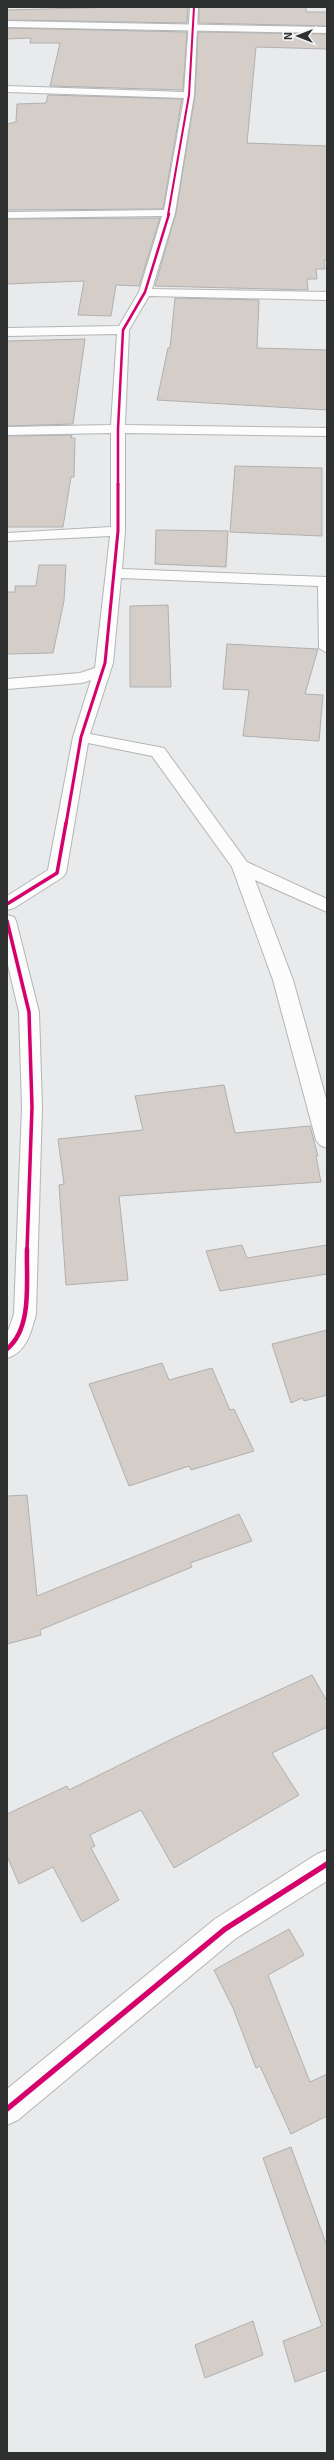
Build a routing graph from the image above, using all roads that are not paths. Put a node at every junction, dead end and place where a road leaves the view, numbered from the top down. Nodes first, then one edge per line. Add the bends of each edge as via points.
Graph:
1 (194, 7) edge
2 (7, 24) edge
3 (191, 27) junction
4 (327, 30) edge
5 (7, 89) edge
6 (189, 95) junction
7 (169, 213) junction
8 (7, 215) edge
9 (144, 292) junction
10 (327, 296) edge
11 (123, 330) junction
12 (7, 332) edge
13 (118, 429) junction
14 (7, 431) edge
15 (327, 432) edge
16 (118, 531) junction
17 (7, 538) edge
18 (114, 573) junction
19 (327, 582) edge
20 (327, 648) edge
21 (102, 671) junction
22 (7, 684) edge
23 (81, 737) junction
24 (241, 866) junction
25 (327, 901) edge
26 (7, 904) edge
27 (7, 921) edge
28 (327, 1140) edge
29 (7, 1349) edge
30 (327, 1864) edge
31 (7, 2109) edge

1 - 3 street
2 - 3 street
3 - 4 street
3 - 6 street
5 - 6 street
6 - 7 street
7 - 8 street
7 - 9 street
9 - 10 street
9 - 11 street
11 - 12 street
11 - 13 street
13 - 14 street
13 - 15 street
13 - 16 street
16 - 17 street
16 - 18 street
18 - 19 street
18 - 21 street via 107,653
19 - 20 street
21 - 22 street via 82,678
21 - 23 street
23 - 24 street via 158,752
23 - 26 street via 57,873
24 - 25 street
24 - 28 street via 283,980
27 - 29 street via 29,1012 32,1107 25,1314 20,1333
30 - 31 street via 225,1930

